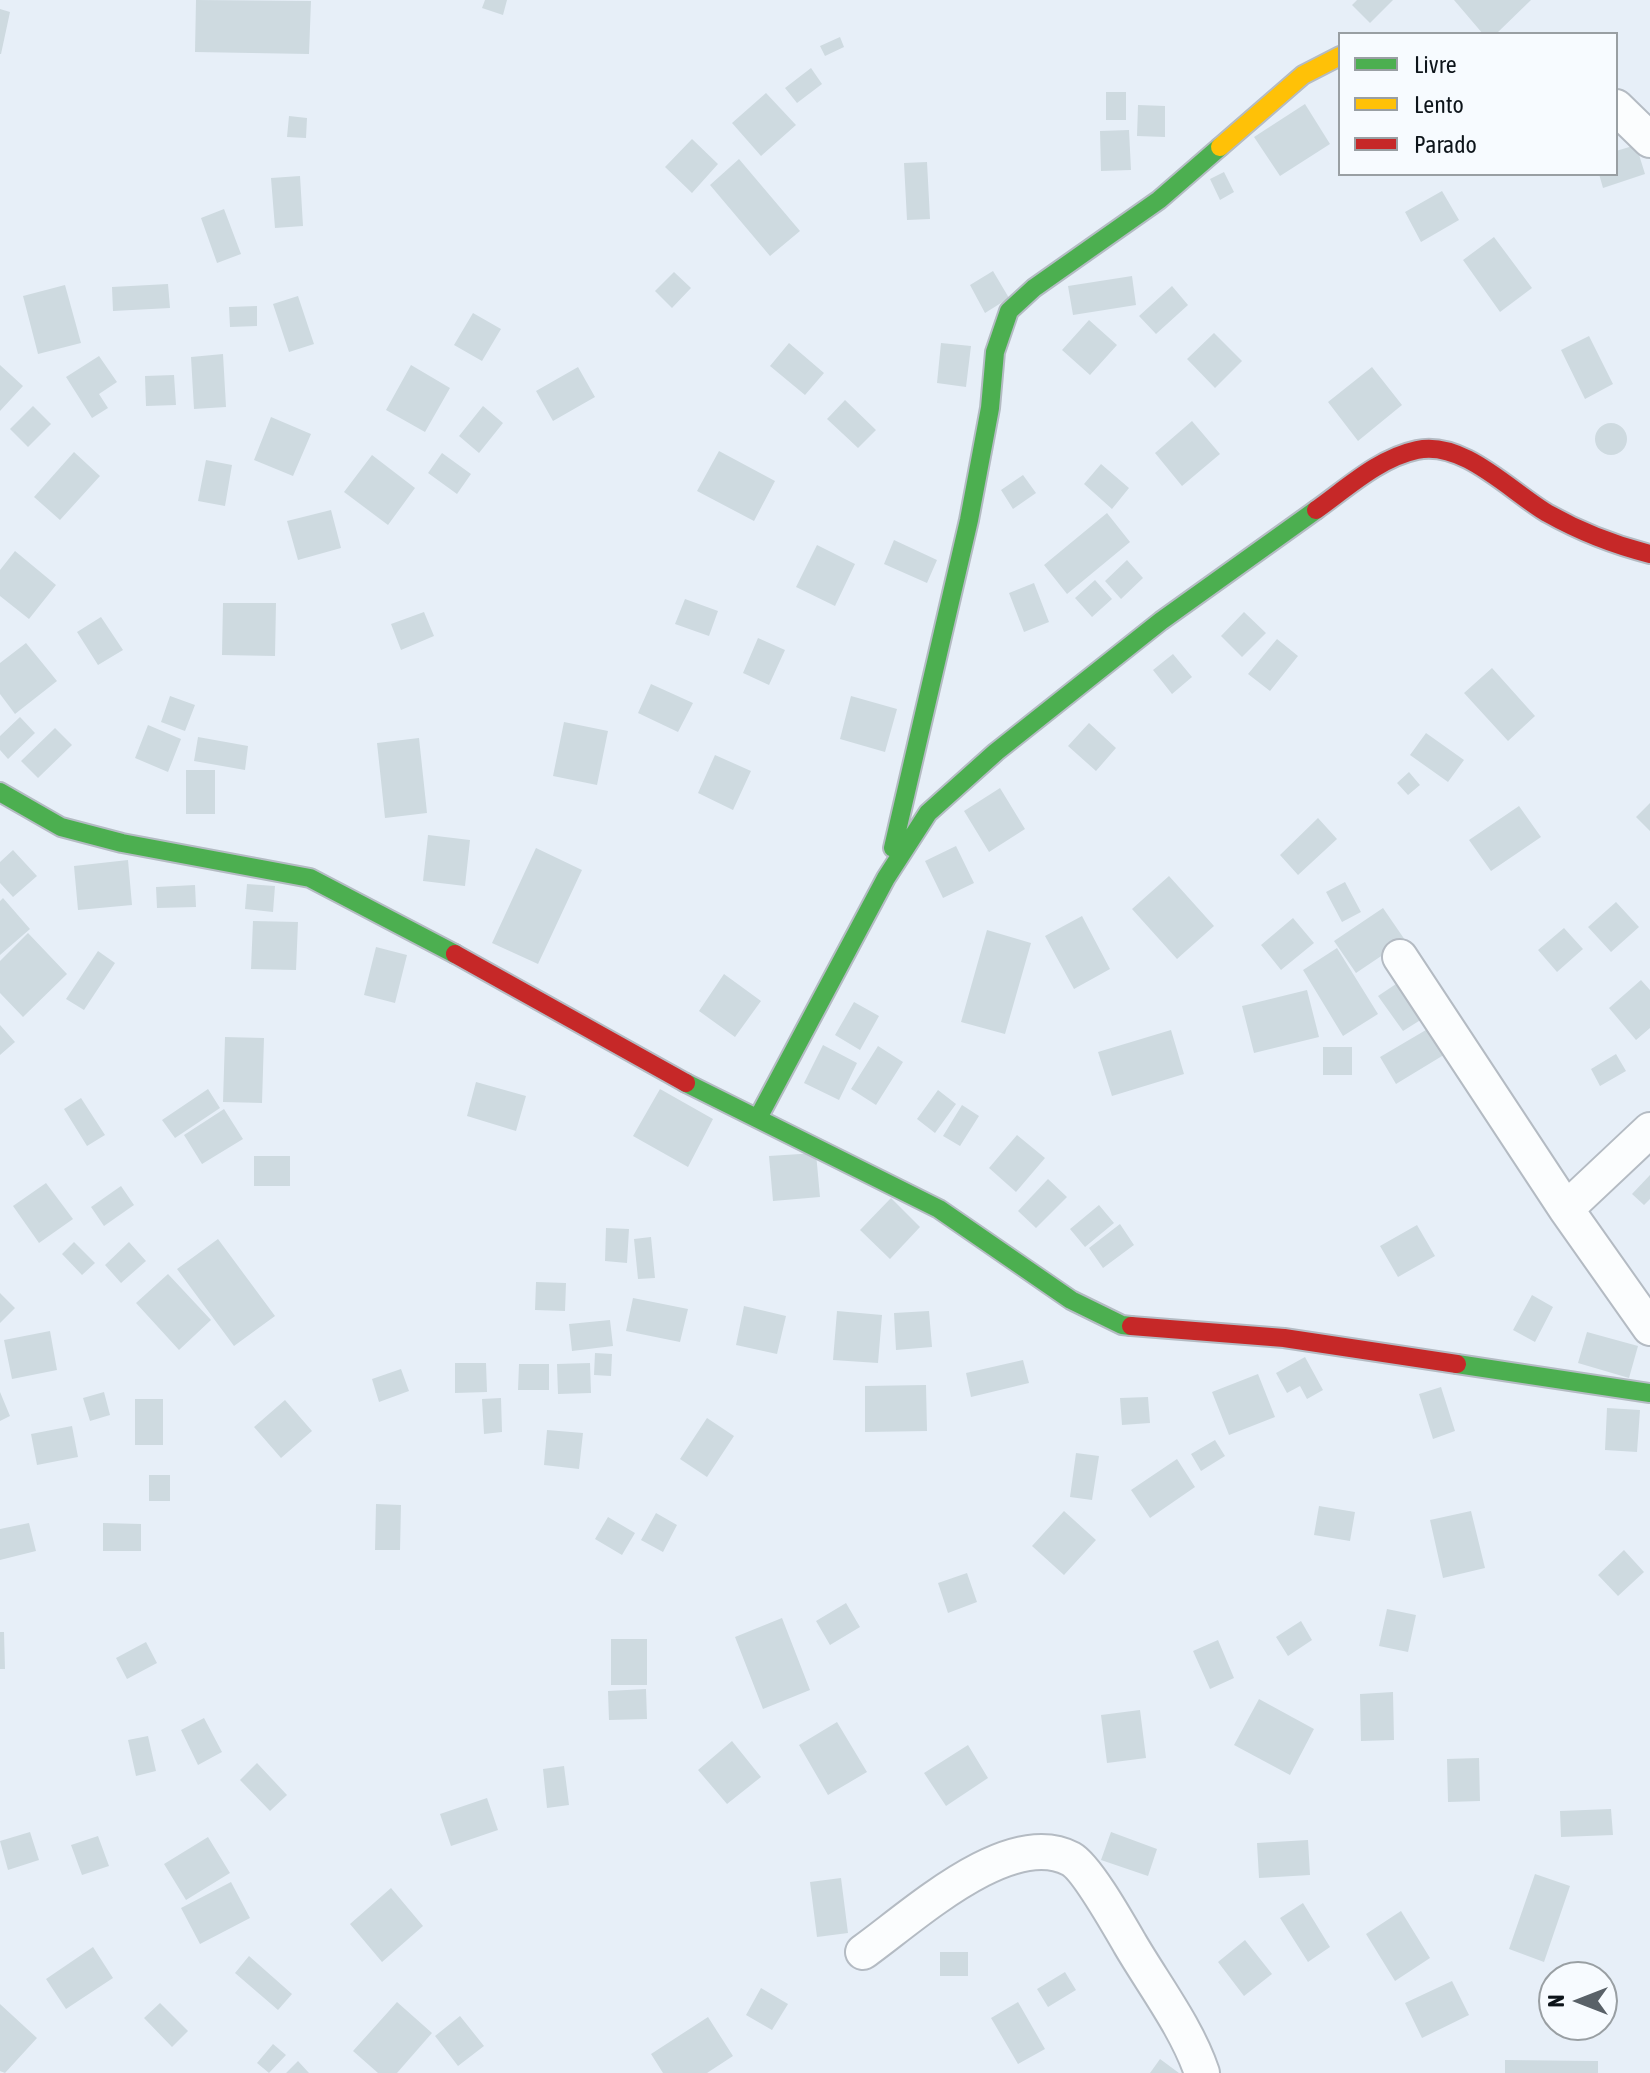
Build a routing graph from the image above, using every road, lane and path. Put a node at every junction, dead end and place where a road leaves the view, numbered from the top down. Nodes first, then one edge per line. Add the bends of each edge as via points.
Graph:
1 (1338, 57) edge
2 (1618, 109) edge
3 (1650, 140) edge
4 (1650, 554) edge
5 (0, 792) edge
6 (886, 878) junction
7 (1400, 957) dead end
8 (758, 1118) junction
9 (1650, 1130) edge
10 (1566, 1209) junction
11 (1650, 1328) edge
12 (1650, 1393) edge
13 (863, 1952) dead end
14 (1202, 2073) edge

1 - 6 street via 1303,75 1159,200 1009,311 995,352 990,408 947,622
2 - 3 street
4 - 6 street via 1623,548 1549,513 1450,453 1428,448 1402,455 1374,469 1161,621 996,752 928,813
5 - 8 street via 61,827 310,878
6 - 8 street
7 - 10 street
8 - 12 street via 939,1209 1071,1300 1122,1325 1284,1338
9 - 10 street
10 - 11 street
13 - 14 street via 979,1869 1046,1850 1074,1860 1101,1897

